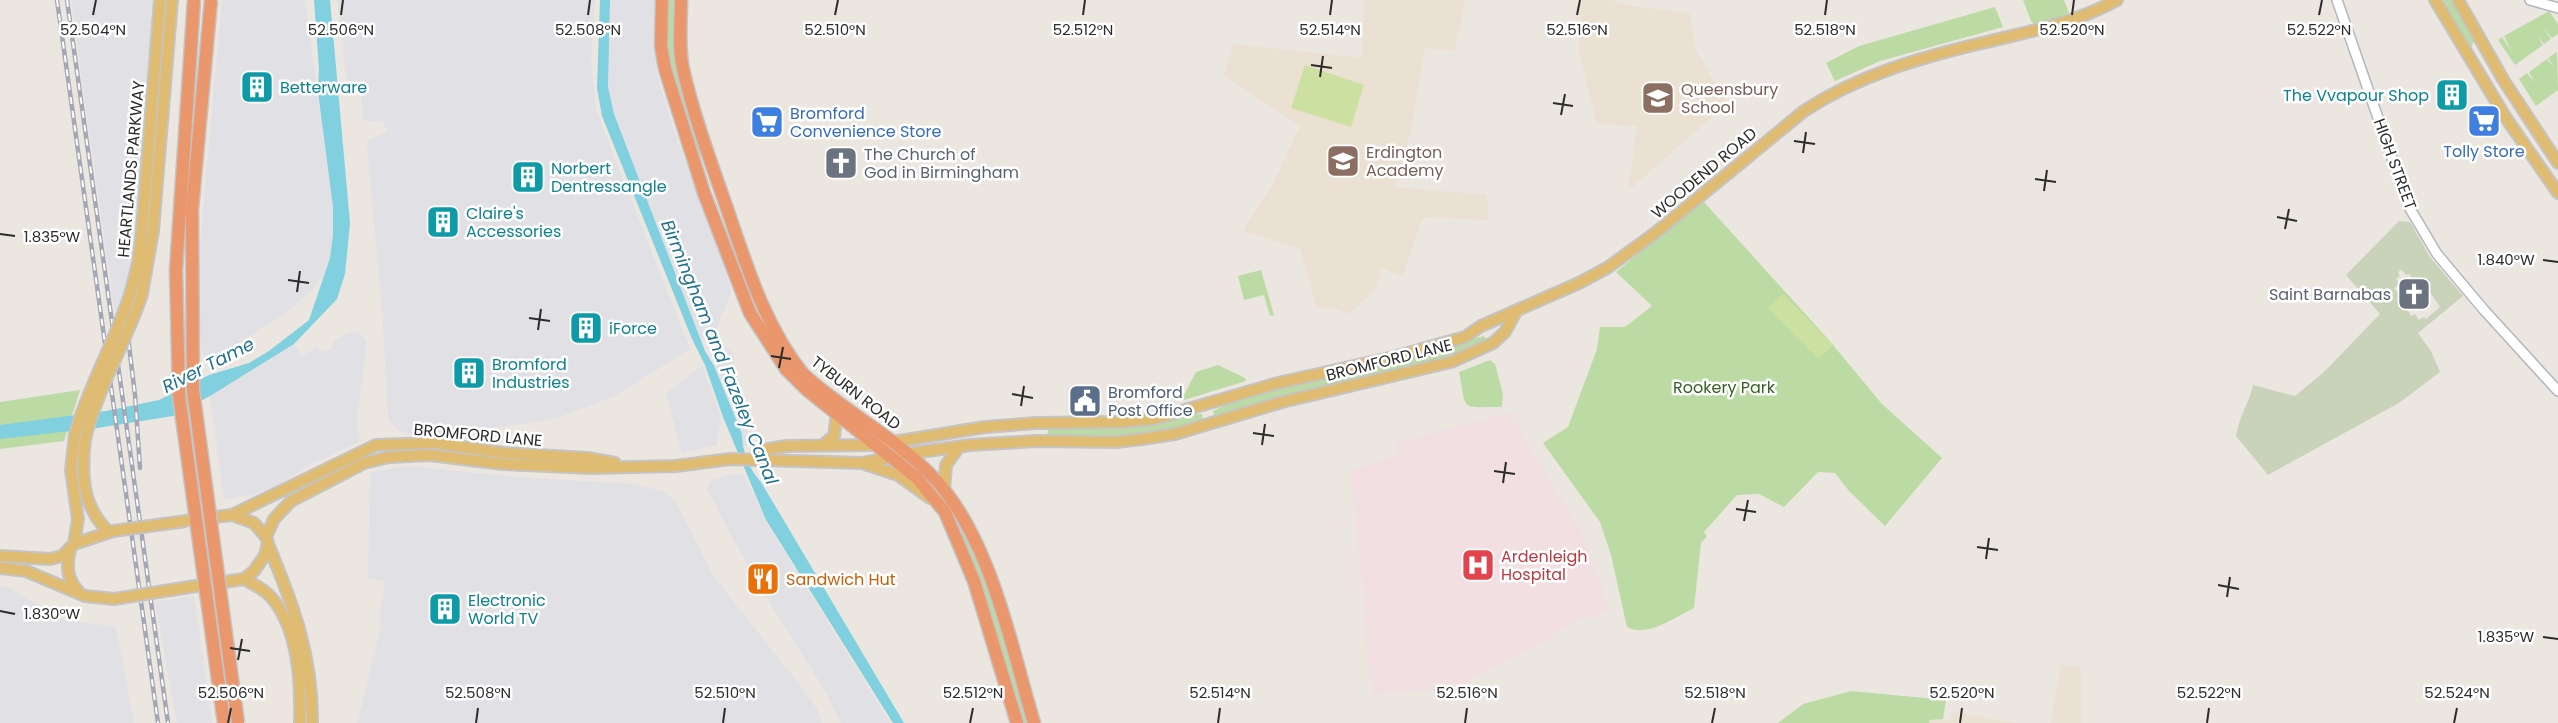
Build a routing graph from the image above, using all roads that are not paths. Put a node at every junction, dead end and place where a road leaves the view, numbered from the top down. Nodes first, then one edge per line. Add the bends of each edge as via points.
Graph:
1 (160, 0) edge
2 (172, 0) edge
3 (194, 0) edge
4 (211, 0) edge
5 (662, 0) edge
6 (681, 0) edge
7 (2117, 0) edge
8 (2337, 0) edge
9 (2435, 0) edge
10 (2457, 0) edge
11 (2530, 0) edge
12 (2558, 8) edge
13 (2558, 164) edge
14 (2558, 194) edge
15 (723, 197) junction
16 (737, 237) junction
17 (731, 264) junction
18 (137, 292) junction
19 (1518, 309) junction
20 (750, 313) junction
21 (1489, 325) junction
22 (1505, 332) junction
23 (1493, 342) junction
24 (2558, 391) edge
25 (1205, 405) junction
26 (837, 414) junction
27 (1211, 424) junction
28 (80, 437) junction
29 (891, 442) junction
30 (875, 445) junction
31 (822, 446) junction
32 (959, 447) junction
33 (906, 454) junction
34 (890, 457) junction
35 (753, 460) junction
36 (862, 463) junction
37 (630, 465) junction
38 (944, 490) junction
39 (945, 512) junction
40 (232, 515) junction
41 (111, 531) junction
42 (267, 540) junction
43 (72, 547) junction
44 (0, 556) edge
45 (0, 568) edge
46 (244, 579) junction
47 (85, 596) junction
48 (224, 723) edge
49 (238, 723) edge
50 (300, 723) edge
51 (312, 723) edge
52 (1017, 723) edge
53 (1034, 723) edge

1 - 18 main road, HEARTLANDS PARKWAY
2 - 18 main road, HEARTLANDS PARKWAY via 153,231
3 - 48 highway, bridge via 177,250 179,396
4 - 49 highway, bridge via 192,209 193,390
5 - 17 highway, TYBURN ROAD via 665,69 704,194
6 - 15 highway, TYBURN ROAD via 682,67
7 - 19 main road, WOODEND ROAD via 2045,28 1890,68 1830,94 1607,268
8 - 24 main road, HIGH STREET via 2409,207 2437,254
9 - 14 main road via 2506,118
10 - 13 main road
11 - 12 main road
15 - 16 highway, TYBURN ROAD
15 - 17 highway via 719,212
16 - 20 highway via 753,302
16 - 29 highway, TYBURN ROAD via 759,299 793,362 815,385
17 - 20 highway, TYBURN ROAD
18 - 28 main road, HEARTLANDS PARKWAY, bridge via 82,406
19 - 21 main road, BROMFORD LANE
19 - 22 main road, BROMFORD LANE
20 - 26 highway, TYBURN ROAD via 786,369
21 - 22 main road
21 - 23 main road
21 - 25 main road, BROMFORD LANE via 1465,337 1394,357 1278,382
22 - 23 main road, BROMFORD LANE
23 - 27 main road, BROMFORD LANE via 1451,362 1282,402
25 - 27 main road
25 - 29 main road, BROMFORD LANE via 1154,419 995,426
26 - 30 highway, TYBURN ROAD
26 - 31 main road via 834,436
27 - 32 main road, BROMFORD LANE via 1175,434 1116,442 1037,441
28 - 41 main road, HEARTLANDS PARKWAY via 81,470 90,507 98,521
28 - 43 main road, HEARTLANDS PARKWAY via 71,470 78,519
29 - 30 main road, BROMFORD LANE
29 - 33 highway, TYBURN ROAD
30 - 31 main road, BROMFORD LANE
30 - 34 highway, TYBURN ROAD
31 - 35 main road, BROMFORD LANE via 763,450
32 - 33 main road, BROMFORD LANE
32 - 38 main road via 946,465
33 - 34 main road, BROMFORD LANE
33 - 38 highway, TYBURN ROAD
34 - 36 main road, BROMFORD LANE
34 - 39 highway, TYBURN ROAD via 917,478
35 - 36 main road, BROMFORD LANE
35 - 37 main road, BROMFORD LANE
36 - 39 main road via 898,475
37 - 40 main road, BROMFORD LANE via 435,443 376,446
37 - 42 main road, BROMFORD LANE via 550,467 430,455 389,457 364,463 291,501 274,519
38 - 53 highway, TYBURN ROAD via 988,569
39 - 52 highway, TYBURN ROAD via 974,581
40 - 41 main road, BROMFORD LANE, bridge
40 - 42 main road via 254,523
41 - 43 main road, BROMFORD LANE
42 - 46 main road, BROMFORD LANE via 260,563
42 - 51 main road via 303,635 311,679
43 - 44 main road, BROMFORD LANE via 62,556 50,559
43 - 47 main road via 69,577
45 - 47 main road via 26,571
46 - 47 main road, bridge via 114,598
46 - 50 main road via 270,596 287,626 298,675

